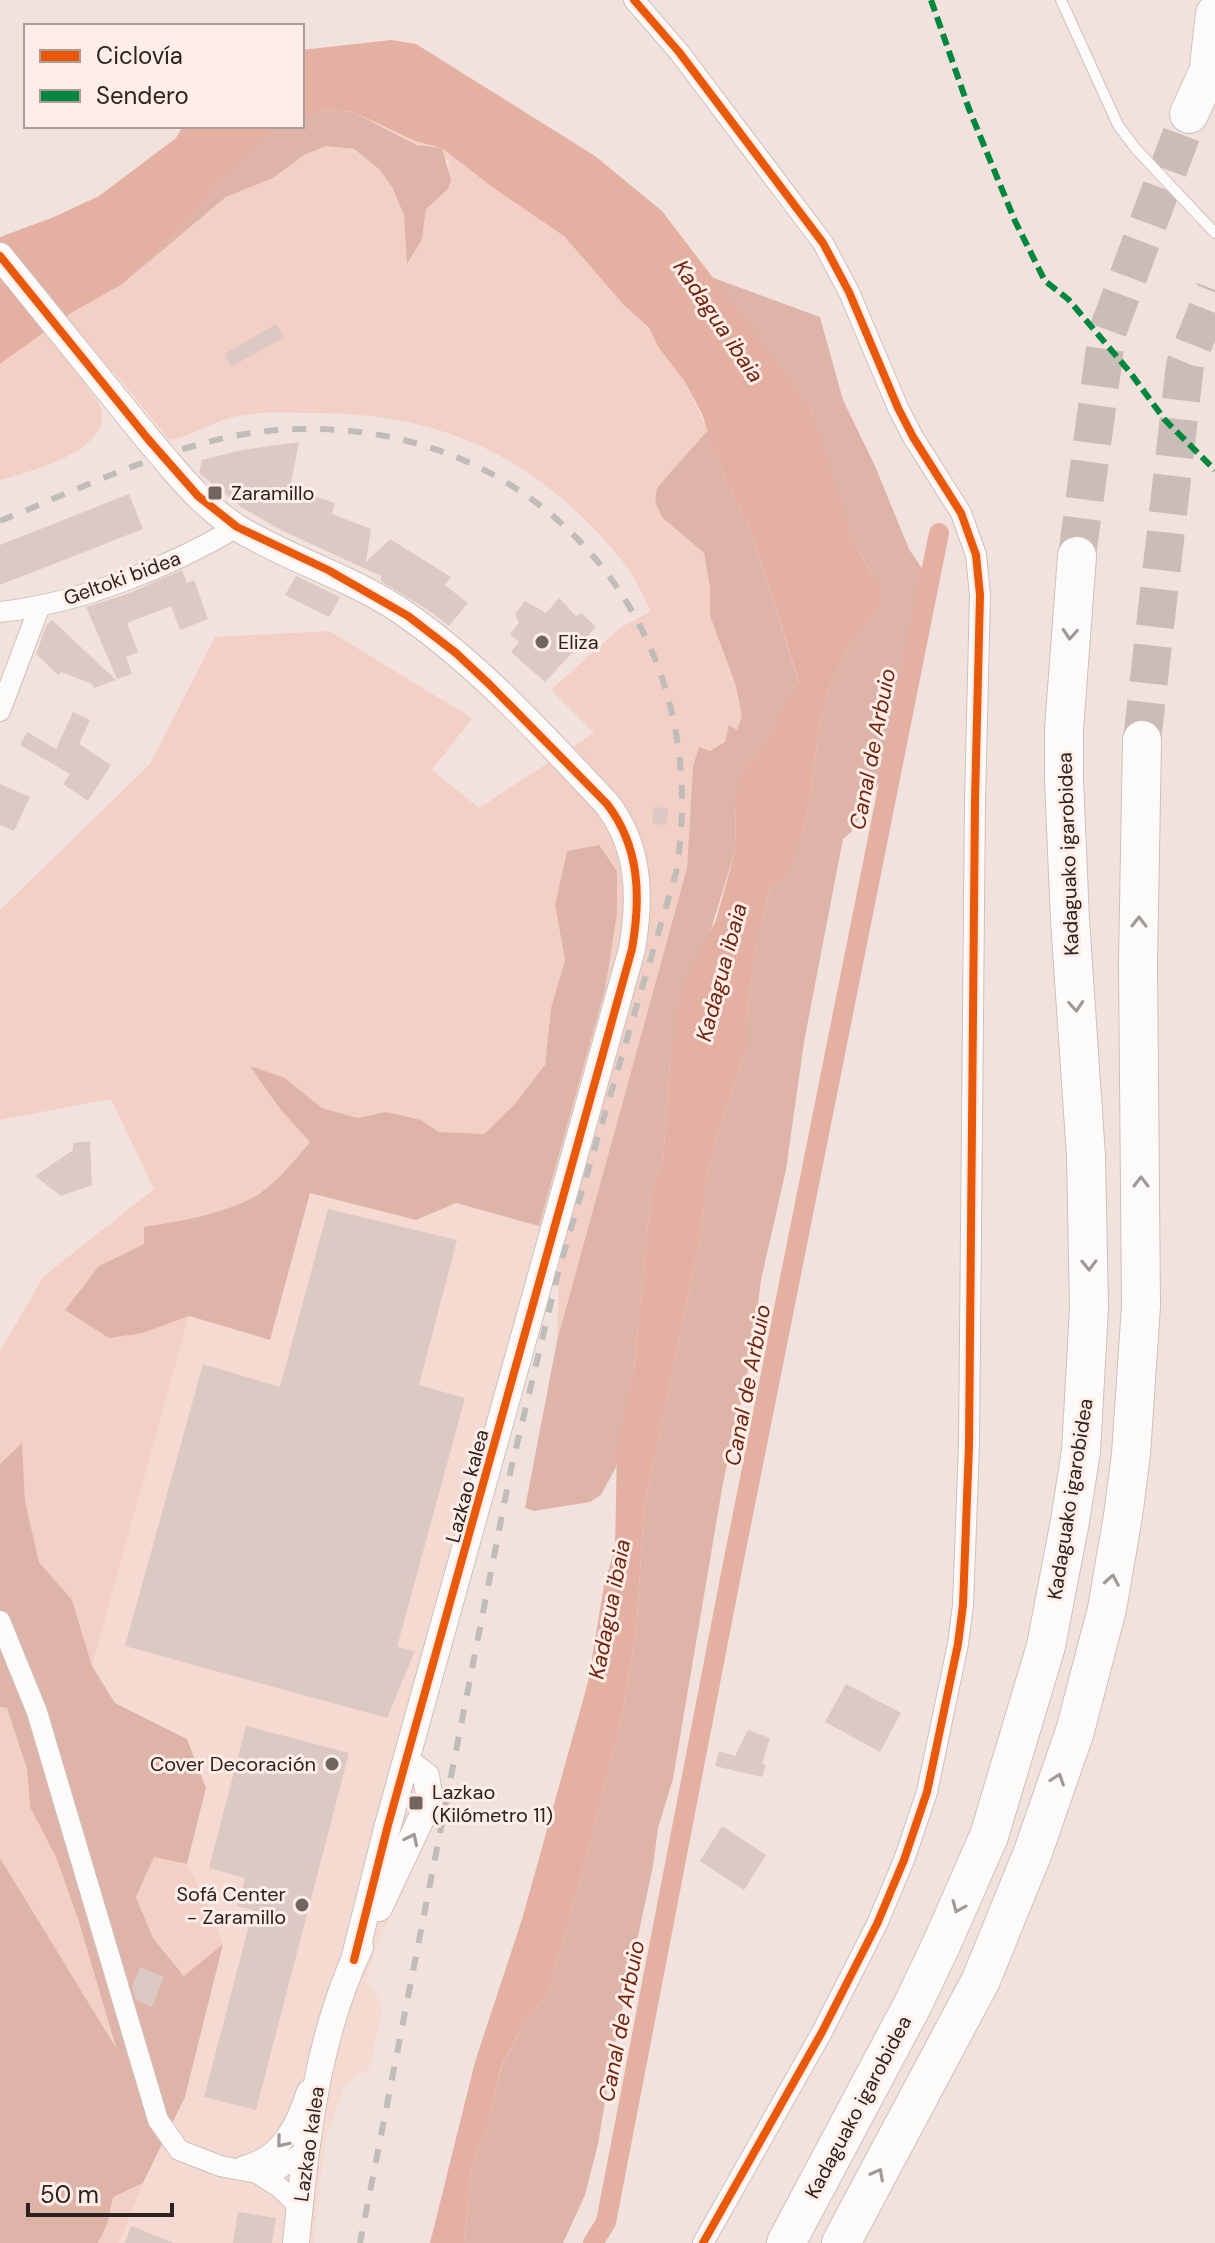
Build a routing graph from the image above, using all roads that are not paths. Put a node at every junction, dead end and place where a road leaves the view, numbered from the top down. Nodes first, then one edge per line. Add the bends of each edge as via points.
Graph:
1 (634, 0) edge
2 (1061, 0) edge
3 (1215, 14) edge
4 (1211, 66) edge
5 (1189, 114) tunnel mouth
6 (1215, 233) edge
7 (0, 256) edge
8 (237, 527) junction
9 (1077, 556) tunnel mouth
10 (39, 608) junction
11 (0, 612) edge
12 (0, 711) edge
13 (1142, 740) tunnel mouth
14 (0, 1621) edge
15 (406, 1761) junction
16 (354, 1960) junction
17 (324, 2045) junction
18 (305, 2151) junction
19 (220, 2166) junction
20 (257, 2173) junction
21 (300, 2207) junction
22 (296, 2243) edge
23 (703, 2243) edge
24 (786, 2243) edge
25 (841, 2243) edge

1 - 23 street via 823,243 898,408 961,513 976,555 980,595 969,1445 958,1644 927,1792 877,1924
2 - 6 lane via 1118,125
3 - 4 highway
4 - 5 highway
7 - 8 street, Lazkao kalea, bridge via 170,465
8 - 10 street, Geltoki bidea via 174,562
8 - 15 street, Lazkao kalea via 340,576 408,616 456,653 618,817 639,893 632,949
9 -> 24 highway, Kadaguako igarobidea via 1064,780 1086,1156 1089,1295 1081,1451 1046,1646 989,1836 913,2004
10 - 11 street, Geltoki bidea
10 - 12 street
25 -> 13 highway via 981,1980 1075,1731 1107,1609 1123,1516 1141,1306
14 - 19 street via 37,1712 158,2120 179,2150
15 - 16 street, Lazkao kalea
16 -> 15 street, Lazkao kalea via 430,1800 426,1776
16 - 17 street, Lazkao kalea
17 - 18 street, Lazkao kalea
17 -> 19 street, Lazkao kalea via 293,2129 271,2156 247,2166
18 - 20 street via 279,2169
18 - 21 street, Lazkao kalea
19 - 20 street
20 - 21 street
21 - 22 street, Lazkao kalea

